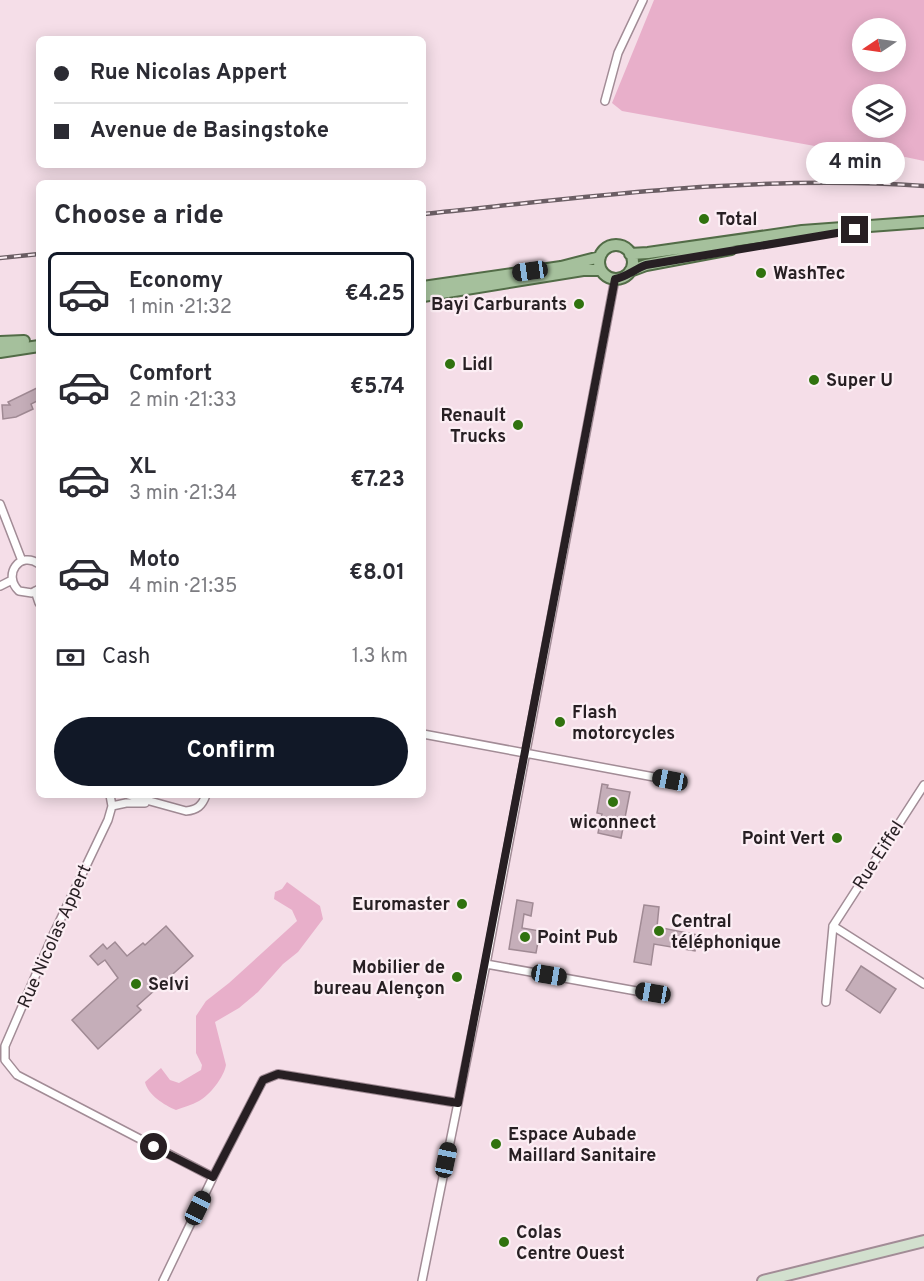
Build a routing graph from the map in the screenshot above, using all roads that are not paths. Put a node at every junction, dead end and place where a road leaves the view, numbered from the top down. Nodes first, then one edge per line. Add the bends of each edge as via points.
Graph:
1 (643, 0) edge
2 (605, 101) dead end
3 (900, 222) junction
4 (924, 222) edge
5 (630, 254) junction
6 (600, 257) junction
7 (601, 270) junction
8 (630, 271) junction
9 (615, 279) junction
10 (426, 286) edge
11 (426, 296) edge
12 (36, 339) edge
13 (0, 342) edge
14 (36, 346) edge
15 (0, 352) edge
16 (0, 504) edge
17 (22, 561) junction
18 (36, 563) edge
19 (12, 580) junction
20 (0, 586) edge
21 (36, 590) edge
22 (426, 735) edge
23 (525, 753) junction
24 (670, 780) dead end
25 (924, 785) edge
26 (111, 798) edge
27 (137, 798) edge
28 (205, 798) edge
29 (151, 803) junction
30 (112, 806) junction
31 (833, 926) junction
32 (486, 964) junction
33 (924, 984) edge
34 (653, 993) dead end
35 (826, 1002) dead end
36 (458, 1103) junction
37 (213, 1177) junction
38 (924, 1241) edge
39 (163, 1281) edge
40 (422, 1281) edge
41 (763, 1281) edge

1 - 2 street via 618,53
3 - 4 main road
3 - 5 main road
3 - 8 main road via 673,260
5 - 6 main road via 622,246 611,246
5 - 8 main road
6 - 7 main road
6 - 10 main road via 561,267
7 - 9 main road
7 - 11 main road
8 - 9 main road
9 - 23 street
12 - 13 main road
14 - 15 main road
16 - 17 street
17 - 18 street
17 - 19 street via 14,568
19 - 20 street
19 - 21 street via 19,591
22 - 23 street
23 - 24 street
23 - 32 street
25 - 31 street, Rue Eiffel
26 - 30 street
27 - 29 street
28 - 29 street via 195,810
29 - 30 street
30 - 37 street, Rue Nicolas Appert via 5,1046 4,1060 17,1075
31 - 33 street
31 - 35 street
32 - 34 street
32 - 36 street
36 - 37 street via 271,1075 263,1080
36 - 40 street
37 - 39 street
38 - 41 main road

